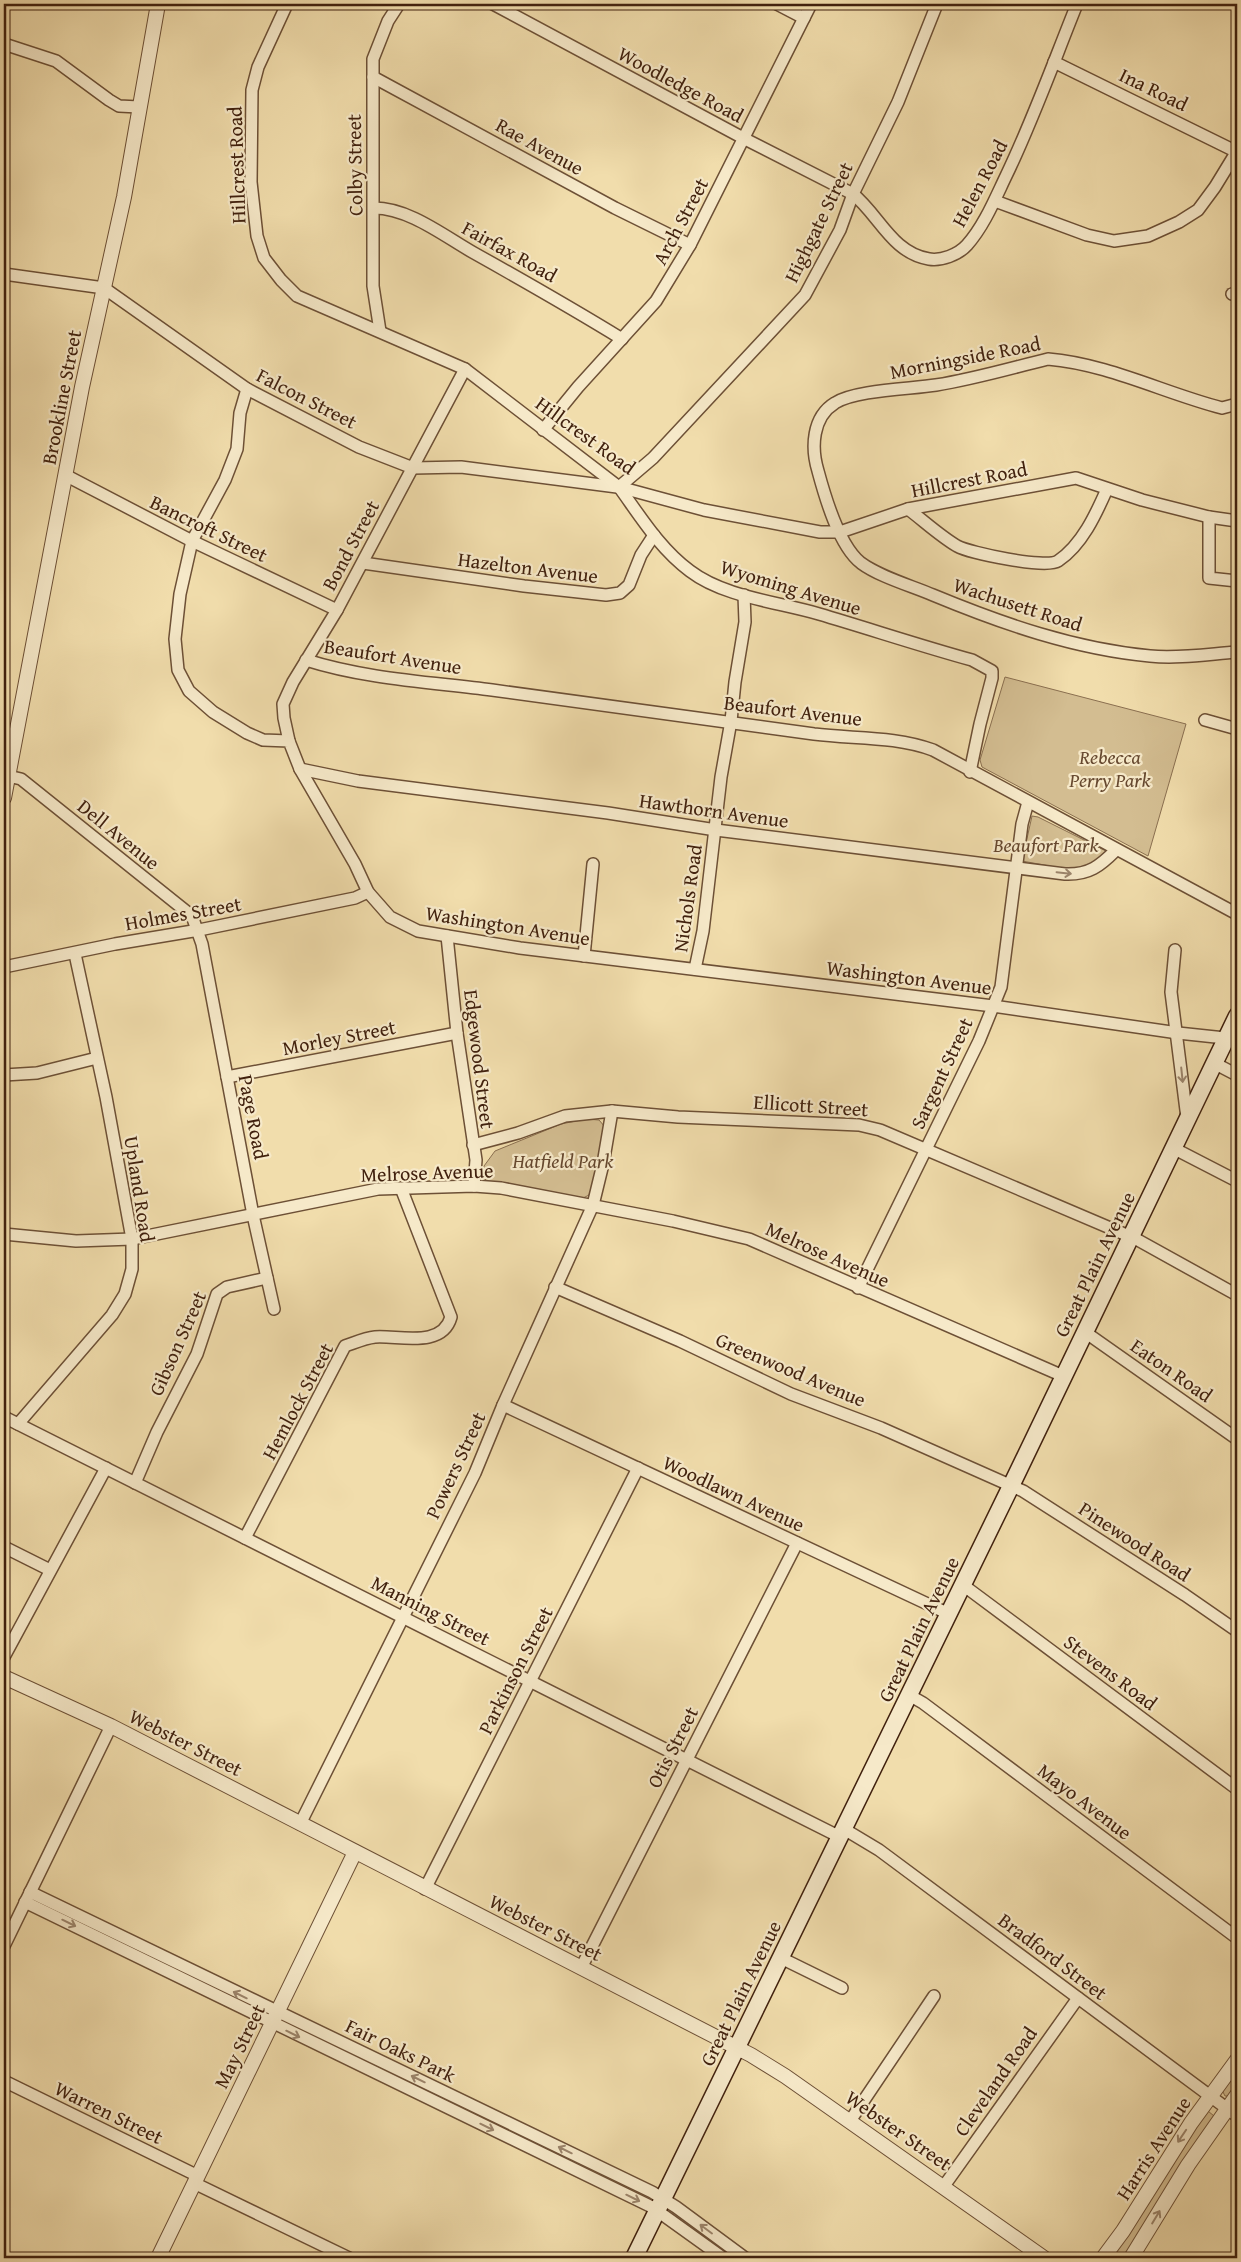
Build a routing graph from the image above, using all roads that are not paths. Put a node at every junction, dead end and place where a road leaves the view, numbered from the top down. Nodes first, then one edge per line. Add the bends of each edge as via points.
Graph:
1 (158, 4) edge
2 (287, 4) edge
3 (399, 4) edge
4 (493, 4) edge
5 (777, 4) edge
6 (812, 4) edge
7 (937, 4) edge
8 (1077, 4) edge
9 (804, 18) junction
10 (4, 44) edge
11 (1054, 62) junction
12 (373, 77) junction
13 (139, 107) junction
14 (744, 139) junction
15 (1237, 151) edge
16 (853, 194) junction
17 (994, 200) junction
18 (374, 208) junction
19 (690, 245) junction
20 (4, 274) edge
21 (104, 288) junction
22 (380, 331) junction
23 (622, 339) junction
24 (465, 369) junction
25 (247, 389) junction
26 (1237, 404) edge
27 (543, 430) junction
28 (413, 468) junction
29 (66, 476) junction
30 (619, 487) junction
31 (1107, 489) junction
32 (908, 509) junction
33 (1208, 517) junction
34 (1237, 521) edge
35 (840, 532) junction
36 (654, 535) junction
37 (192, 542) junction
38 (363, 563) junction
39 (1237, 580) edge
40 (744, 595) junction
41 (337, 610) junction
42 (1237, 652) edge
43 (306, 660) junction
44 (1204, 720) dead end
45 (731, 721) junction
46 (1237, 729) edge
47 (288, 741) junction
48 (300, 769) junction
49 (970, 772) junction
50 (8, 776) junction
51 (4, 798) edge
52 (1028, 802) junction
53 (716, 830) junction
54 (1116, 850) junction
55 (593, 864) dead end
56 (1016, 867) junction
57 (368, 892) junction
58 (1237, 914) edge
59 (199, 930) junction
60 (447, 936) junction
61 (1175, 950) dead end
62 (75, 954) junction
63 (584, 956) junction
64 (4, 967) edge
65 (695, 969) junction
66 (993, 1006) junction
67 (1237, 1016) edge
68 (1178, 1033) junction
69 (457, 1034) junction
70 (1225, 1038) junction
71 (98, 1058) junction
72 (1214, 1063) junction
73 (4, 1075) edge
74 (1237, 1075) edge
75 (227, 1077) junction
76 (612, 1111) junction
77 (1187, 1118) junction
78 (473, 1145) junction
79 (1173, 1148) junction
80 (926, 1150) junction
81 (1237, 1181) edge
82 (474, 1186) junction
83 (401, 1188) junction
84 (593, 1205) junction
85 (253, 1215) junction
86 (4, 1234) edge
87 (1130, 1236) junction
88 (132, 1239) junction
89 (267, 1278) junction
90 (555, 1287) junction
91 (858, 1288) junction
92 (1237, 1295) edge
93 (274, 1309) dead end
94 (1085, 1332) junction
95 (1064, 1376) junction
96 (503, 1405) junction
97 (4, 1417) edge
98 (18, 1424) junction
99 (1237, 1439) edge
100 (106, 1468) junction
101 (638, 1468) junction
102 (135, 1483) junction
103 (1011, 1486) junction
104 (245, 1538) junction
105 (796, 1543) junction
106 (4, 1547) edge
107 (50, 1570) junction
108 (963, 1585) junction
109 (949, 1614) junction
110 (402, 1616) junction
111 (1237, 1631) edge
112 (4, 1657) edge
113 (4, 1677) edge
114 (530, 1681) junction
115 (909, 1695) junction
116 (111, 1726) junction
117 (687, 1760) junction
118 (1237, 1789) edge
119 (300, 1824) junction
120 (842, 1833) junction
121 (355, 1852) junction
122 (425, 1889) junction
123 (27, 1897) junction
124 (8, 1928) edge
125 (1237, 1938) edge
126 (4, 1946) edge
127 (781, 1958) junction
128 (581, 1968) junction
129 (842, 1988) dead end
130 (934, 1996) dead end
131 (1078, 1998) junction
132 (275, 2018) junction
133 (737, 2048) junction
134 (1237, 2060) edge
135 (4, 2082) edge
136 (1210, 2096) junction
137 (1237, 2096) edge
138 (463, 2101) junction
139 (457, 2113) junction
140 (1232, 2113) edge
141 (850, 2121) junction
142 (196, 2180) junction
143 (944, 2186) junction
144 (660, 2205) junction
145 (158, 2258) edge
146 (349, 2258) edge
147 (634, 2258) edge
148 (723, 2258) edge
149 (745, 2258) edge
150 (1044, 2258) edge
151 (1103, 2258) edge
152 (1131, 2258) edge

1 - 13 street, Brookline Street
2 - 22 street, Hillcrest Road via 258,67 252,90 251,182 257,236 264,258 296,296
3 - 12 street, Colby Street via 373,59
4 - 14 street, Woodledge Road
5 - 9 street
6 - 9 street, Arch Street
7 - 16 street, Highgate Street via 898,102
8 - 11 street, Helen Road
9 - 14 street, Arch Street
10 - 13 street via 56,61 119,106
11 - 15 street, Ina Road
11 - 17 street, Helen Road
12 - 18 street, Colby Street
12 - 19 street, Rae Avenue via 607,204
13 - 21 street, Brookline Street
14 - 16 street, Woodledge Road
14 - 19 street, Arch Street
15 - 17 street via 1198,210 1148,236 1114,241 1087,235
16 - 17 street, Helen Road via 866,204 892,240 909,253 930,259 949,257 965,247
16 - 30 street, Highgate Street via 840,230 805,295 790,314 653,458
18 - 22 street, Colby Street via 373,286
18 - 23 street, Fairfax Road via 387,208 415,219
19 - 23 street, Arch Street via 656,301
20 - 21 street, Falcon Street
21 - 25 street, Falcon Street
21 - 29 street, Brookline Street
22 - 24 street, Hillcrest Road
23 - 27 street, Arch Street
24 - 27 street, Hillcrest Road
24 - 28 street, Bond Street
25 - 28 street, Falcon Street via 360,447
25 - 37 street via 240,413 237,448
26 - 35 street, Morningside Road via 1222,408 1110,371 1048,359 938,385 873,393 837,402 828,408 818,425 813,445 827,504
27 - 30 street, Hillcrest Road
28 - 30 street, Falcon Street via 461,467
28 - 38 street, Bond Street
29 - 37 street, Bancroft Street
29 - 50 street, Brookline Street
30 - 35 street, Hillcrest Road via 764,523
30 - 36 street, Wyoming Avenue
31 - 32 street, Hillcrest Road via 1076,478
31 - 32 street via 1097,512 1073,548 1052,563 1025,563 958,547
31 - 33 street, Hillcrest Road
32 - 35 street, Hillcrest Road
33 - 34 street, Hillcrest Road
33 - 39 street via 1209,578
35 - 42 street, Wachusett Road via 861,563 974,612 1042,636 1152,657
36 - 38 street, Hazelton Avenue via 641,555 629,585 620,593 606,595
36 - 40 street, Wyoming Avenue via 690,571 708,582
37 - 41 street, Bancroft Street
37 - 47 street via 180,594 175,640 178,670 189,690 213,712 263,740
38 - 41 street, Bond Street
40 - 45 street, Nichols Road via 745,622
40 - 49 street, Wyoming Avenue via 819,614 988,667 992,678
41 - 43 street, Bond Street
43 - 45 street, Beaufort Avenue via 397,679
43 - 47 street, Bond Street via 283,704
44 - 46 street
45 - 49 street, Beaufort Avenue via 916,744 934,750
45 - 53 street, Nichols Road
47 - 48 street, Washington Avenue
48 - 53 street, Hawthorn Avenue via 358,781
48 - 57 street, Washington Avenue
49 - 52 street, Beaufort Avenue
50 - 51 street, Brookline Street
50 - 59 street, Dell Avenue via 21,779 192,916
52 - 54 street, Beaufort Avenue
52 - 56 street, Sargent Street
53 - 56 street, Hawthorn Avenue
53 - 65 street, Nichols Road via 704,931
56 -> 54 street, Hawthorn Avenue via 1078,874 1099,867
54 - 58 street, Beaufort Avenue
55 - 63 street
56 - 66 street, Sargent Street via 1001,986
57 - 59 street, Holmes Street via 355,898
57 - 60 street, Washington Avenue via 390,917 418,931
59 - 62 street, Holmes Street
59 - 75 street, Page Road
60 - 63 street, Washington Avenue
60 - 69 street, Edgewood Street
61 - 68 street via 1171,992
62 - 64 street, Holmes Street
62 - 71 street, Upland Road
63 - 65 street, Washington Avenue
65 - 66 street, Washington Avenue
66 - 68 street, Washington Avenue
66 - 80 street, Sargent Street
67 - 70 main road, Great Plain Avenue
68 - 70 street, Washington Avenue
68 -> 77 street
69 - 75 street, Morley Street
69 - 78 street, Edgewood Street
70 - 72 main road, Great Plain Avenue
71 - 73 street via 37,1073
71 - 88 street, Upland Road
72 - 74 street
72 - 77 main road, Great Plain Avenue
75 - 85 street, Page Road
76 - 78 street, Ellicott Street via 565,1116
76 - 80 street, Ellicott Street via 678,1117 859,1124
76 - 84 street, Powers Street
77 - 79 main road, Great Plain Avenue
78 - 82 street, Edgewood Street via 476,1160
79 - 81 street
79 - 87 main road, Great Plain Avenue
80 - 87 street, Ellicott Street
80 - 91 street, Sargent Street
82 - 83 street, Melrose Avenue
82 - 84 street, Melrose Avenue
83 - 85 street, Melrose Avenue via 331,1197
83 - 104 street, Hemlock Street via 451,1317 449,1326 438,1334 412,1340 375,1337 344,1346
84 - 90 street, Powers Street
84 - 91 street, Melrose Avenue via 749,1239
85 - 88 street, Melrose Avenue
85 - 89 street, Page Road
86 - 88 street, Melrose Avenue via 76,1241
87 - 92 street, Ellicott Street
87 - 94 main road, Great Plain Avenue
88 - 98 street, Upland Road via 132,1269 124,1294 112,1315
89 - 93 street, Page Road
89 - 102 street, Gibson Street via 227,1287 217,1294 197,1354
90 - 96 street, Powers Street
90 - 103 street, Greenwood Avenue via 792,1394 881,1428
91 - 95 street, Melrose Avenue
94 - 95 main road, Great Plain Avenue
94 - 99 street, Eaton Road
95 - 103 main road, Great Plain Avenue
96 - 101 street, Woodlawn Avenue
96 - 110 street, Powers Street via 475,1473
97 - 98 street, Manning Street
98 - 100 street, Manning Street
100 - 102 street, Manning Street
100 - 107 street
101 - 105 street, Woodlawn Avenue
101 - 114 street, Parkinson Street
102 - 104 street, Manning Street
103 - 108 main road, Great Plain Avenue
103 - 111 street, Pinewood Road
104 - 110 street, Manning Street
105 - 109 street, Woodlawn Avenue
105 - 117 street, Otis Street
106 - 107 street
107 - 112 street
108 - 109 main road, Great Plain Avenue
108 - 118 street, Stevens Road
109 - 115 main road, Great Plain Avenue
110 - 114 street, Manning Street
110 - 119 street, Powers Street
113 - 116 street, Webster Street
114 - 117 street, Manning Street
114 - 122 street, Parkinson Street
115 - 120 main road, Great Plain Avenue
115 - 125 street, Mayo Avenue
116 - 119 street, Webster Street
116 - 123 street
117 - 120 street, Manning Street
117 - 128 street, Otis Street
119 - 121 street, Webster Street
120 - 127 main road, Great Plain Avenue
120 - 131 street, Bradford Street via 879,1850
121 - 122 street, Webster Street
121 - 132 street, May Street
122 - 128 street, Webster Street
123 - 124 street
123 - 132 street, Fair Oaks Park
124 - 126 street
127 - 129 street
127 - 133 main road, Great Plain Avenue
128 - 133 street, Webster Street
130 - 141 street
131 - 136 street, Bradford Street
131 - 143 street, Cleveland Road
138 -> 132 street, Fair Oaks Park
132 -> 139 street, Fair Oaks Park
132 - 142 street, May Street
133 - 141 street, Webster Street via 785,2076
133 - 144 main road, Great Plain Avenue
134 - 136 street, Harris Avenue
135 - 142 street, Warren Street
136 - 140 street, Bradford Street
136 -> 151 street, Harris Avenue
137 - 140 street, Harris Avenue
138 - 139 street
144 -> 138 street, Fair Oaks Park
139 -> 144 street, Fair Oaks Park
152 -> 140 street, Harris Avenue via 1188,2165
141 - 143 street, Webster Street
142 - 145 street, May Street
142 - 146 street, Warren Street
143 - 150 street, Webster Street
144 - 147 main road, Great Plain Avenue
144 - 148 street, Fair Oaks Park
149 -> 144 street, Fair Oaks Park

